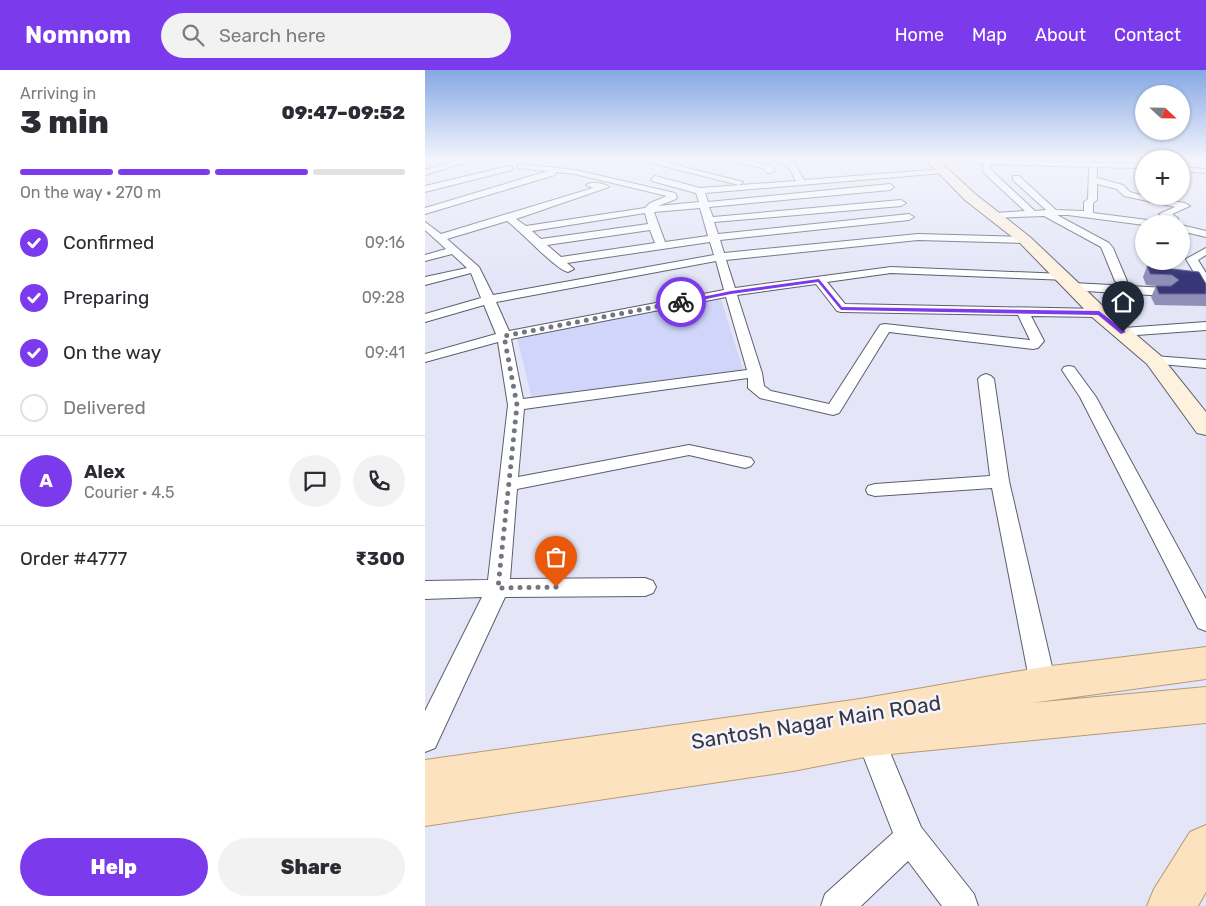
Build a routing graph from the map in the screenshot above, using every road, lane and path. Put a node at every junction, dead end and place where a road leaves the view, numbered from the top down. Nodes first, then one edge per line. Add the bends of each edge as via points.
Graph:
1 (468, 198) edge
2 (573, 198) edge
3 (669, 198) edge
4 (702, 198) edge
5 (776, 198) edge
6 (897, 198) edge
7 (974, 198) edge
8 (1016, 198) edge
9 (1035, 198) edge
10 (1053, 198) edge
11 (1093, 198) edge
12 (1146, 198) edge
13 (901, 204) junction
14 (704, 205) junction
15 (648, 210) junction
16 (425, 211) edge
17 (1068, 212) junction
18 (1050, 213) junction
19 (1033, 214) junction
20 (1088, 214) junction
21 (1166, 215) edge
22 (994, 216) junction
23 (909, 217) junction
24 (508, 218) junction
25 (709, 220) junction
26 (1135, 221) edge
27 (655, 226) junction
28 (526, 229) junction
29 (1190, 230) edge
30 (431, 234) edge
31 (1206, 234) edge
32 (918, 237) junction
33 (713, 238) junction
34 (1025, 240) junction
35 (538, 243) junction
36 (661, 244) junction
37 (453, 251) junction
38 (1206, 251) edge
39 (721, 257) junction
40 (425, 258) edge
41 (558, 261) junction
42 (475, 269) junction
43 (583, 280) junction
44 (819, 280) junction
45 (425, 281) edge
46 (1121, 281) dead end
47 (1069, 282) junction
48 (1206, 283) edge
49 (731, 292) junction
50 (1167, 292) edge
51 (488, 300) junction
52 (1023, 312) junction
53 (1099, 313) junction
54 (425, 318) edge
55 (1206, 326) edge
56 (1123, 332) junction
57 (504, 336) junction
58 (425, 358) edge
59 (1154, 360) junction
60 (1206, 364) edge
61 (1069, 370) dead end
62 (755, 373) junction
63 (986, 379) dead end
64 (517, 405) junction
65 (1206, 428) edge
66 (745, 462) dead end
67 (1000, 481) junction
68 (508, 485) junction
69 (875, 490) dead end
70 (645, 587) dead end
71 (498, 588) junction
72 (425, 590) edge
73 (1206, 621) edge
74 (1206, 663) edge
75 (1043, 684) junction
76 (1206, 705) edge
77 (870, 737) junction
78 (425, 739) edge
79 (425, 781) edge
80 (425, 804) edge
81 (910, 838) junction
82 (1206, 848) edge
83 (837, 906) edge
84 (963, 906) edge
85 (1171, 906) edge

1 - 16 street
2 - 24 street
3 - 15 street
4 - 14 street
5 - 14 street
6 - 13 street
7 - 22 main road
8 - 19 street
9 - 18 street
10 - 17 street
11 - 20 street via 1089,202
12 - 21 street via 1185,206
13 - 23 street
13 - 25 street
14 - 15 street
14 - 25 street
15 - 27 street
15 - 28 street
17 - 18 street
17 - 20 street
18 - 19 street
18 - 46 street via 1105,245
19 - 22 street
20 - 26 street
22 - 34 main road
23 - 32 street
23 - 33 street
24 - 28 street
24 - 30 street
25 - 33 street
27 - 35 street
27 - 36 street
28 - 35 street
29 - 31 street
30 - 37 street
32 - 34 street
32 - 39 street via 900,243
33 - 36 street
33 - 39 street
34 - 47 main road
35 - 41 street
36 - 41 street
37 - 40 street
37 - 42 street
38 - 48 street via 1192,259
39 - 43 street
39 - 49 street
41 - 43 street
42 - 45 street
42 - 51 street
43 - 51 street
44 - 47 street via 891,270
44 - 49 street
44 - 52 street via 841,308
47 - 50 street
47 - 53 main road
49 - 57 street
49 - 62 street
51 - 54 street
51 - 57 street
52 - 53 street
52 - 62 street via 1037,341 1033,345 885,328 833,410 759,392 755,386
53 - 56 main road
55 - 56 street
56 - 59 main road
57 - 58 street
57 - 64 street
59 - 60 street
59 - 65 main road
61 - 73 street via 1088,397
62 - 64 street
63 - 67 street
64 - 68 street
66 - 68 street via 689,450
67 - 69 street
67 - 75 street
68 - 71 street
70 - 71 street
71 - 72 street
71 - 78 street
74 - 75 main road, Santosh Nagar Main ROad
75 - 79 main road, Santosh Nagar Main ROad via 860,717
76 - 77 main road, Santosh Nagar Main ROad
77 - 80 main road, Santosh Nagar Main ROad
77 - 81 street
81 - 83 street
81 - 84 street
82 - 85 main road

